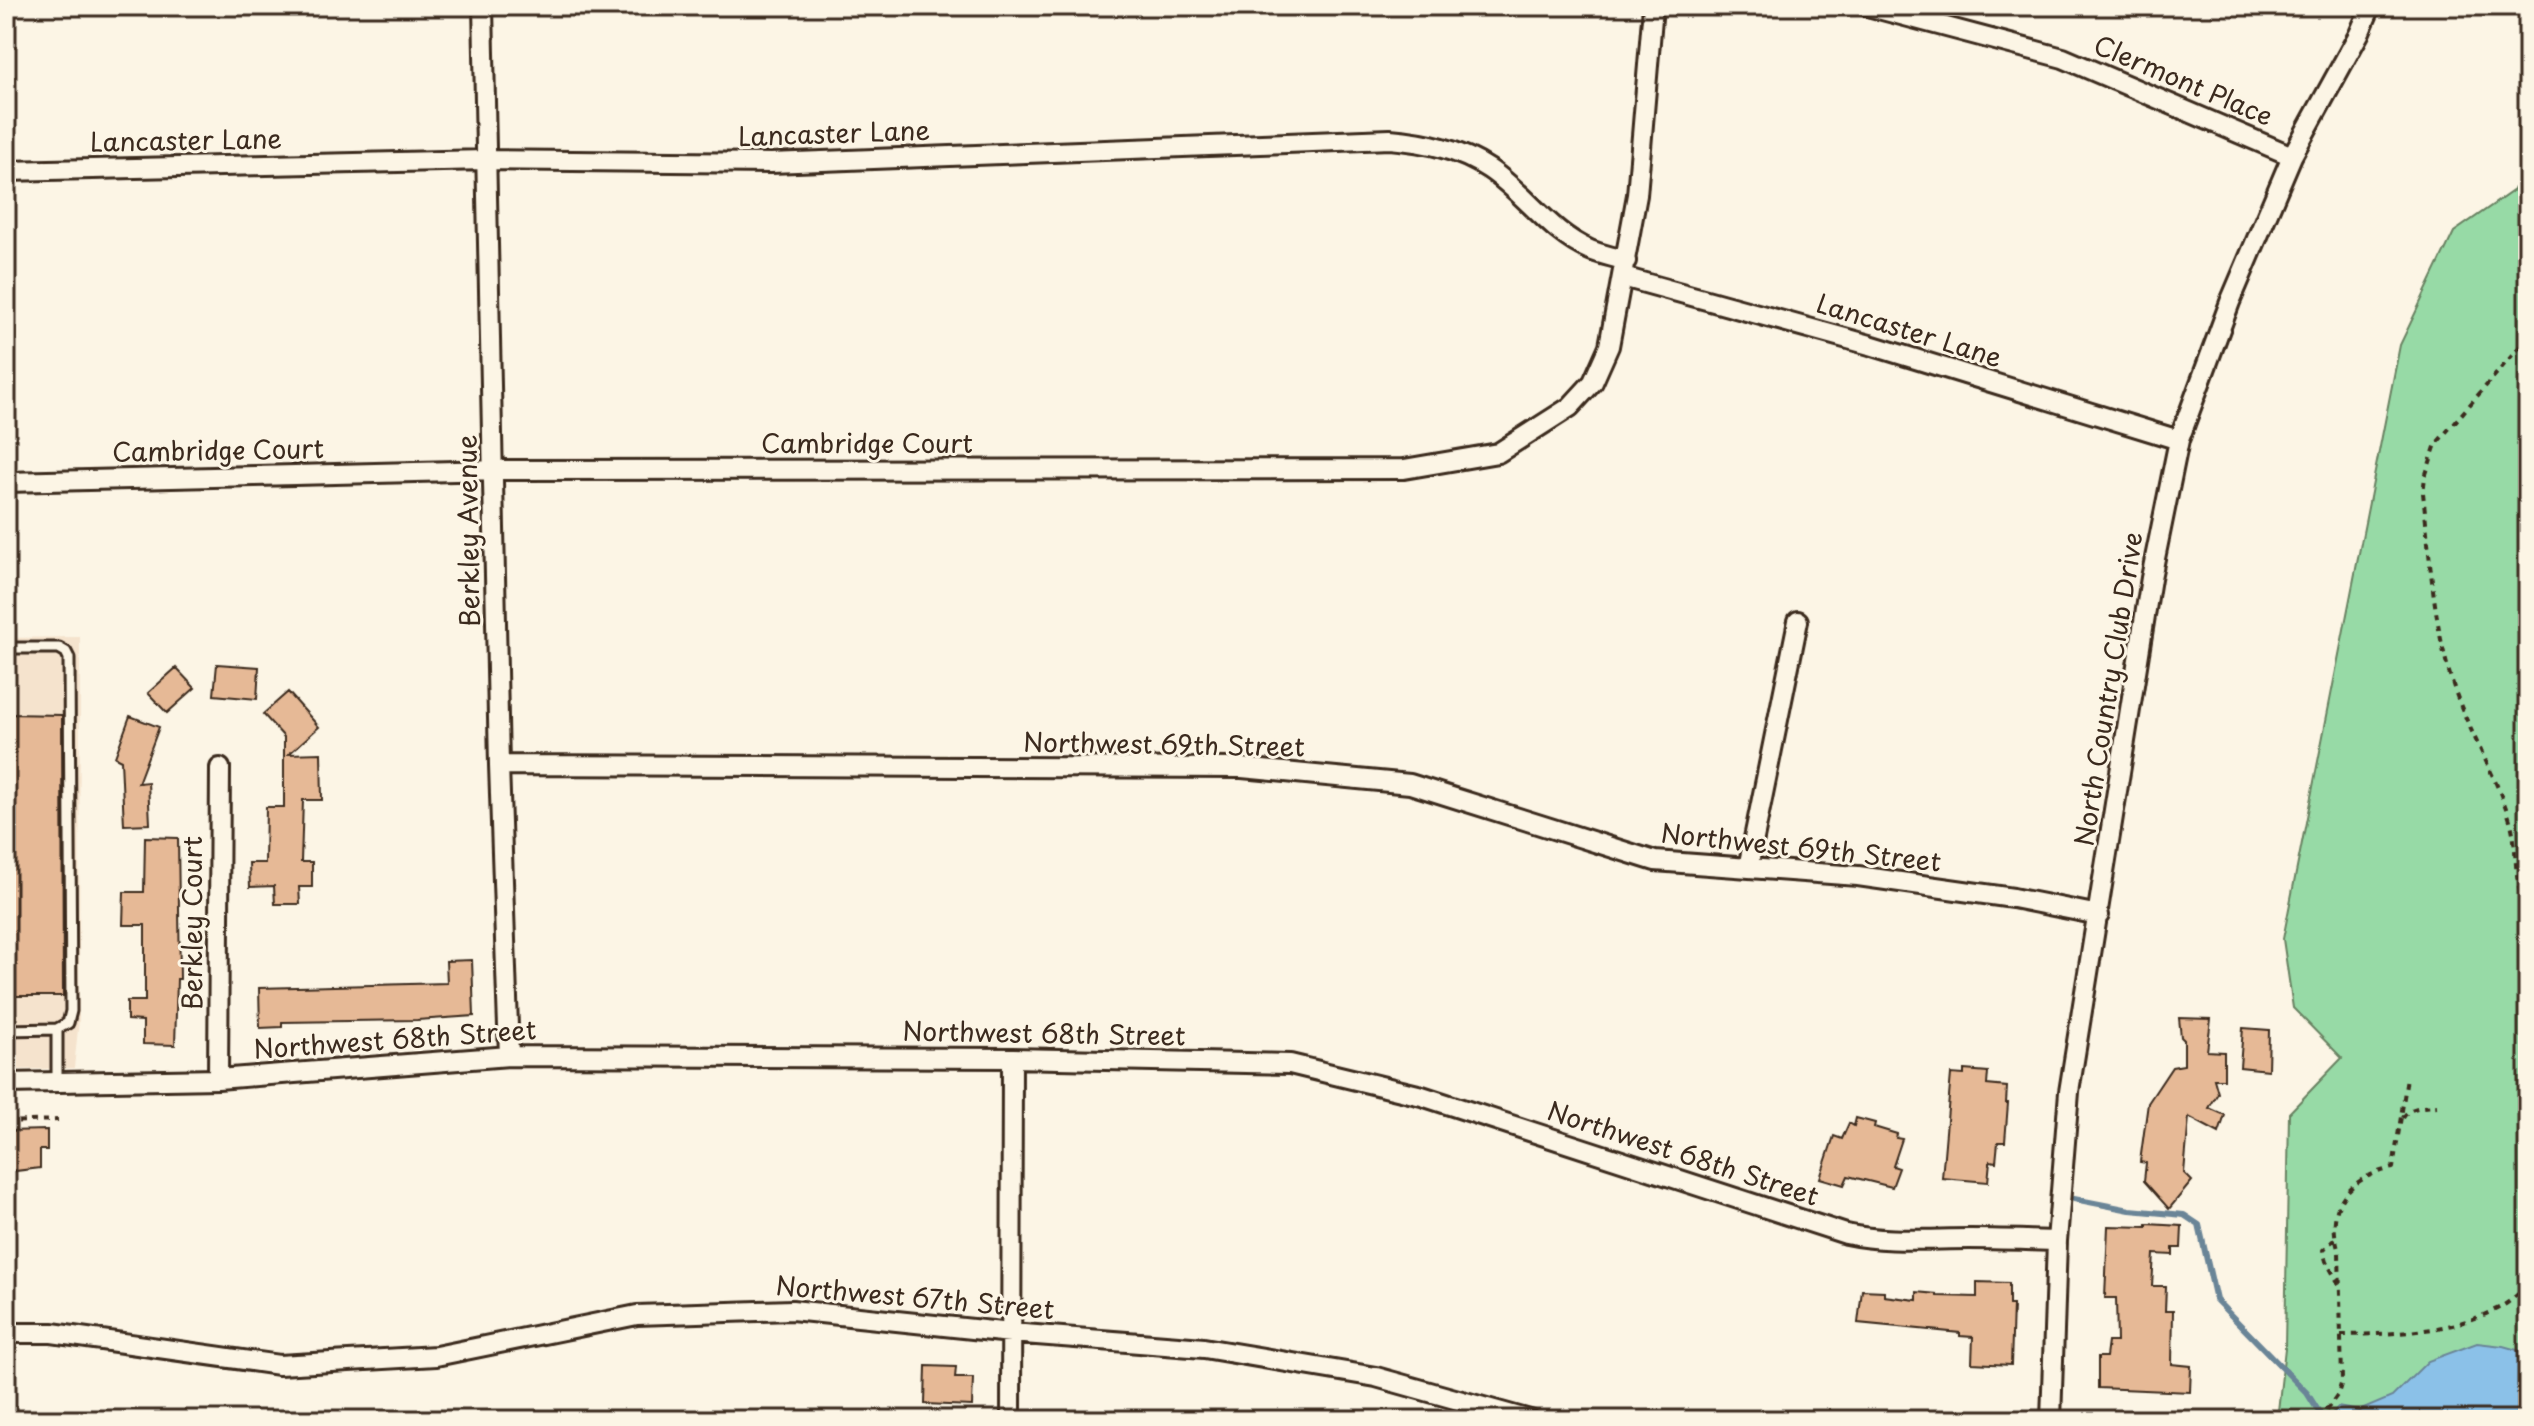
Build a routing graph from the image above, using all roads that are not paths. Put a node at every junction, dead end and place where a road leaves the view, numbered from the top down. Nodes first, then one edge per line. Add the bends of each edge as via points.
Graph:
1 (483, 6) edge
2 (1653, 6) edge
3 (1867, 6) edge
4 (2371, 6) edge
5 (2292, 156) junction
6 (486, 160) junction
7 (6, 171) edge
8 (1625, 269) junction
9 (2179, 440) junction
10 (495, 470) junction
11 (6, 482) edge
12 (1798, 621) dead end
13 (6, 648) edge
14 (499, 765) junction
15 (220, 768) dead end
16 (1748, 868) junction
17 (2099, 915) junction
18 (57, 1029) junction
19 (6, 1030) edge
20 (509, 1056) junction
21 (1012, 1058) junction
22 (218, 1079) junction
23 (57, 1080) junction
24 (6, 1083) edge
25 (2057, 1241) junction
26 (6, 1333) edge
27 (1011, 1333) junction
28 (1011, 1420) edge
29 (1530, 1420) edge
30 (2051, 1420) edge

1 - 6 street, Berkley Avenue
2 - 8 street, Cambridge Court via 1637,195
3 - 5 street, Clermont Place via 2063,58
4 - 5 street, North Country Club Drive
5 - 9 street, North Country Club Drive
6 - 7 street, Lancaster Lane
6 - 8 street, Lancaster Lane via 771,163 1425,142 1490,170 1557,229
6 - 10 street, Berkley Avenue
8 - 9 street, Lancaster Lane
8 - 10 street, Cambridge Court via 1609,346 1593,382 1570,407 1498,453 1482,456 1404,469
9 - 17 street, North Country Club Drive via 2151,578
10 - 11 street, Cambridge Court
10 - 14 street, Berkley Avenue
12 - 16 street
13 - 18 lane via 51,647 69,658 71,1011 68,1023
14 - 16 street, Northwest 69th Street via 1242,768 1410,784 1655,861
14 - 20 street, Berkley Avenue
15 - 22 street, Berkley Court
16 - 17 street, Northwest 69th Street via 1858,876
17 - 25 street, North Country Club Drive via 2069,1092
18 - 19 lane
18 - 23 lane
20 - 21 street, Northwest 68th Street
20 - 22 street, Northwest 68th Street
21 - 25 street, Northwest 68th Street via 1290,1064 1422,1096 1846,1234 1896,1241
21 - 27 street
22 - 23 street, Northwest 68th Street
23 - 24 street, Northwest 68th Street
25 - 30 street, North Country Club Drive
26 - 27 street, Northwest 67th Street via 52,1333 279,1365 436,1356 637,1315 792,1310
27 - 28 street
27 - 29 street, Northwest 67th Street via 1204,1348 1376,1377

